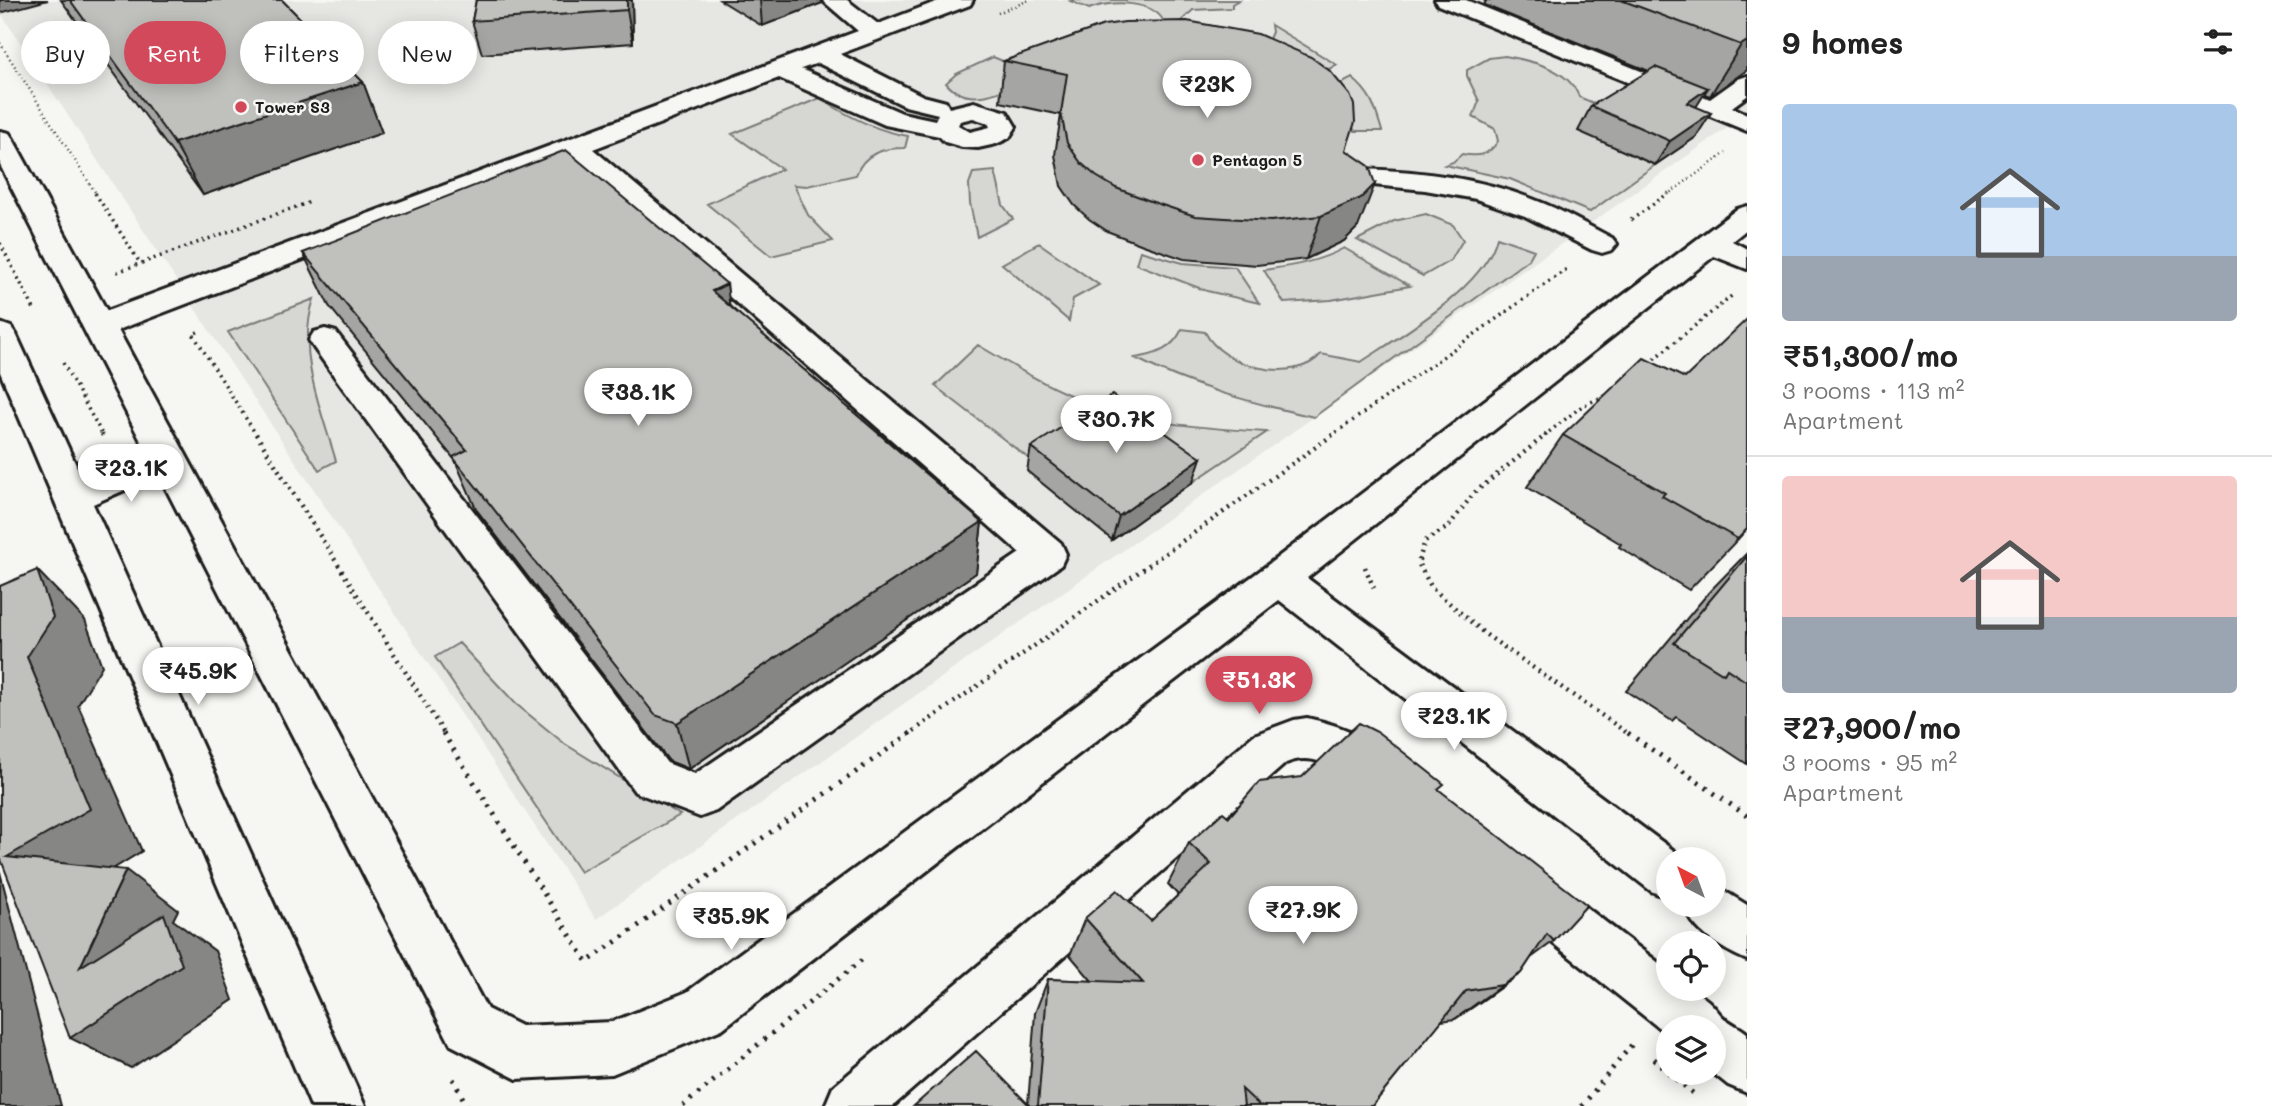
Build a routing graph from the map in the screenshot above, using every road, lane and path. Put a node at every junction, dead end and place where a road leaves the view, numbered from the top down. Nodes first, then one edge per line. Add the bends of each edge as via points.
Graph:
1 (833, 0) edge
2 (962, 0) edge
3 (1029, 0) edge
4 (1446, 0) edge
5 (992, 15) dead end
6 (875, 33) junction
7 (0, 43) edge
8 (820, 54) junction
9 (779, 69) junction
10 (1747, 85) edge
11 (1713, 109) junction
12 (1742, 134) edge
13 (0, 139) edge
14 (574, 146) junction
15 (1362, 177) edge
16 (1747, 215) edge
17 (1711, 243) junction
18 (1602, 244) junction
19 (1747, 260) edge
20 (141, 263) dead end
21 (1737, 292) dead end
22 (98, 326) junction
23 (205, 329) dead end
24 (0, 334) edge
25 (325, 340) dead end
26 (1646, 366) edge
27 (1616, 391) edge
28 (167, 457) junction
29 (71, 498) junction
30 (1363, 562) dead end
31 (1279, 578) junction
32 (1379, 596) dead end
33 (1407, 796) edge
34 (1747, 816) edge
35 (1493, 865) edge
36 (1656, 866) edge
37 (1723, 917) edge
38 (1747, 935) edge
39 (1684, 1015) edge
40 (1634, 1041) dead end
41 (1726, 1049) edge
42 (1747, 1066) edge
43 (1683, 1085) edge
44 (338, 1106) edge
45 (852, 1106) edge
46 (1582, 1106) edge
47 (1707, 1106) edge

1 - 6 street
2 - 6 street
3 - 5 path
4 - 11 street
6 - 8 street
7 - 20 path
8 - 9 street
8 - 9 street via 951,121 894,118
9 - 14 street
10 - 11 street
11 - 12 street
12 - 18 path
13 - 22 street
14 - 22 street
14 - 25 street via 1047,554 700,796 651,778
15 - 18 street via 1425,179 1478,190 1527,206
16 - 17 street
17 - 19 street
17 - 31 street
18 - 23 path via 587,962 192,334
21 - 26 path
22 - 28 street
24 - 29 street
27 - 34 path via 1583,406 1474,493 1448,527 1425,541 1418,563 1432,588 1485,634
28 - 29 street
28 - 31 street via 469,1027 517,1053 612,1048 704,1011
29 - 44 street
30 - 32 path
31 - 36 street
33 - 45 street via 1364,762 1327,743 1298,738 1270,749
35 - 39 street
37 - 38 street
40 - 46 path
41 - 42 street
43 - 47 path

